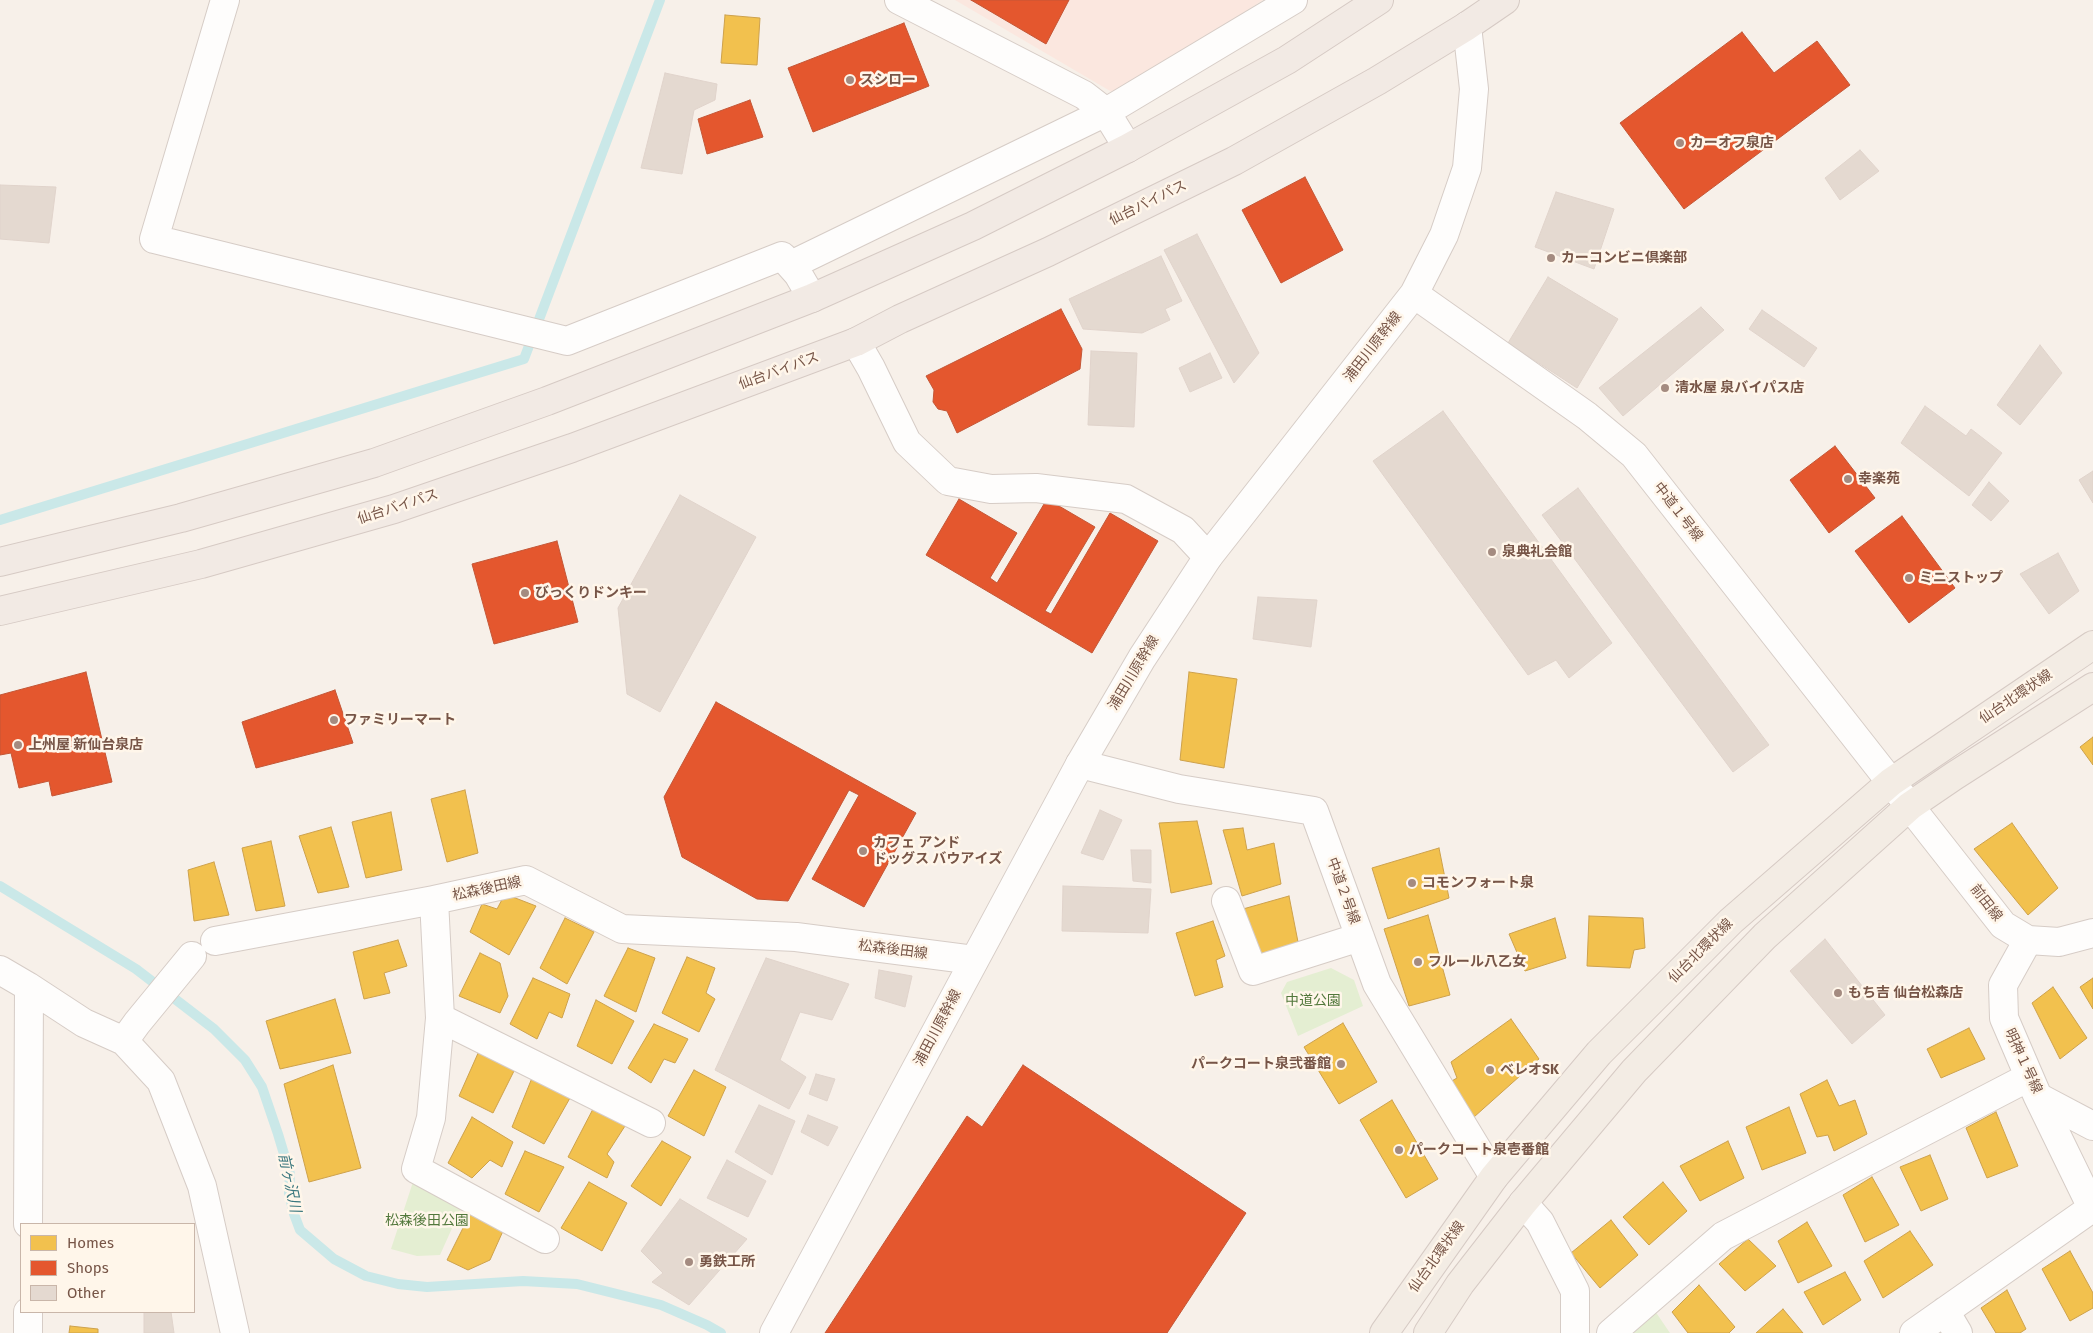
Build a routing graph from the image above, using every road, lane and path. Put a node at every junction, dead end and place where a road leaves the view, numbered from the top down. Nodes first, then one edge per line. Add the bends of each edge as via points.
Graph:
1 (225, 0) edge
2 (899, 0) edge
3 (1292, 0) edge
4 (1379, 0) edge
5 (1505, 0) edge
6 (1467, 26) junction
7 (1106, 112) junction
8 (1128, 148) junction
9 (791, 265) junction
10 (1414, 294) junction
11 (812, 298) junction
12 (856, 342) junction
13 (1208, 557) junction
14 (0, 562) edge
15 (0, 611) edge
16 (2093, 645) edge
17 (2093, 687) edge
18 (1080, 764) junction
19 (1891, 782) junction
20 (1910, 806) junction
21 (434, 900) junction
22 (1226, 901) dead end
23 (2093, 933) edge
24 (1360, 937) junction
25 (2028, 940) junction
26 (215, 942) dead end
27 (974, 960) junction
28 (185, 965) dead end
29 (0, 970) edge
30 (29, 987) junction
31 (440, 1018) junction
32 (124, 1041) junction
33 (2034, 1087) junction
34 (651, 1123) dead end
35 (2093, 1126) edge
36 (1494, 1177) junction
37 (1523, 1203) junction
38 (28, 1223) edge
39 (545, 1239) dead end
40 (28, 1313) edge
41 (1952, 1322) edge
42 (28, 1333) edge
43 (234, 1333) edge
44 (774, 1333) edge
45 (1384, 1333) edge
46 (1428, 1333) edge
47 (1576, 1333) edge
48 (1611, 1333) edge
49 (1914, 1333) edge

1 - 9 street via 154,239 567,341 782,256
2 - 7 street via 1084,95
3 - 7 street
4 - 8 highway via 1287,60
5 - 6 highway, 仙台バイパス
6 - 10 street, 浦田川原幹線 via 1474,90 1467,168 1444,235
6 - 12 highway, 仙台バイパス via 1234,161
7 - 8 street
7 - 9 street
8 - 11 highway via 973,226
9 - 11 street
10 - 13 street, 浦田川原幹線
10 - 19 street, 中道１号線 via 1588,416 1634,456
11 - 14 highway via 374,463 181,518
12 - 13 street via 907,442 948,481 991,489 1036,488 1126,499 1183,530
12 - 15 highway, 仙台バイパス via 572,448 394,509 202,564
13 - 18 street, 浦田川原幹線 via 1142,658
16 - 19 main road, 仙台北環状線
17 - 20 main road
18 - 24 street, 中道２号線 via 1179,789 1314,811
18 - 27 street, 浦田川原幹線
19 - 20 street, 中道１号線
19 - 36 main road, 仙台北環状線 via 1731,921 1599,1054
20 - 25 street, 前田線 via 2003,925
20 - 37 main road via 1765,936 1634,1071
21 - 26 street
21 - 27 street, 松森後田線 via 526,880 622,929 796,937
21 - 31 street, 松森後田線
22 - 24 street via 1253,972
23 - 25 street, 前田線 via 2059,942
24 - 36 street, 中道２号線 via 1377,984
25 - 33 street, 明神１号線 via 2003,985 2004,1018
27 - 44 street, 浦田川原幹線
28 - 32 street
29 - 30 street
30 - 32 street via 84,1023
30 - 38 street
31 - 34 street
31 - 39 street, 松森後田線 via 430,1118 416,1169
32 - 43 street via 161,1081 202,1186
33 - 35 street, 明神１号線
33 - 41 street via 2092,1208
33 - 48 street via 1723,1236
36 - 45 main road, 仙台北環状線
37 - 46 main road via 1460,1284
37 - 47 street via 1540,1222 1575,1291
40 - 42 street
41 - 49 street

